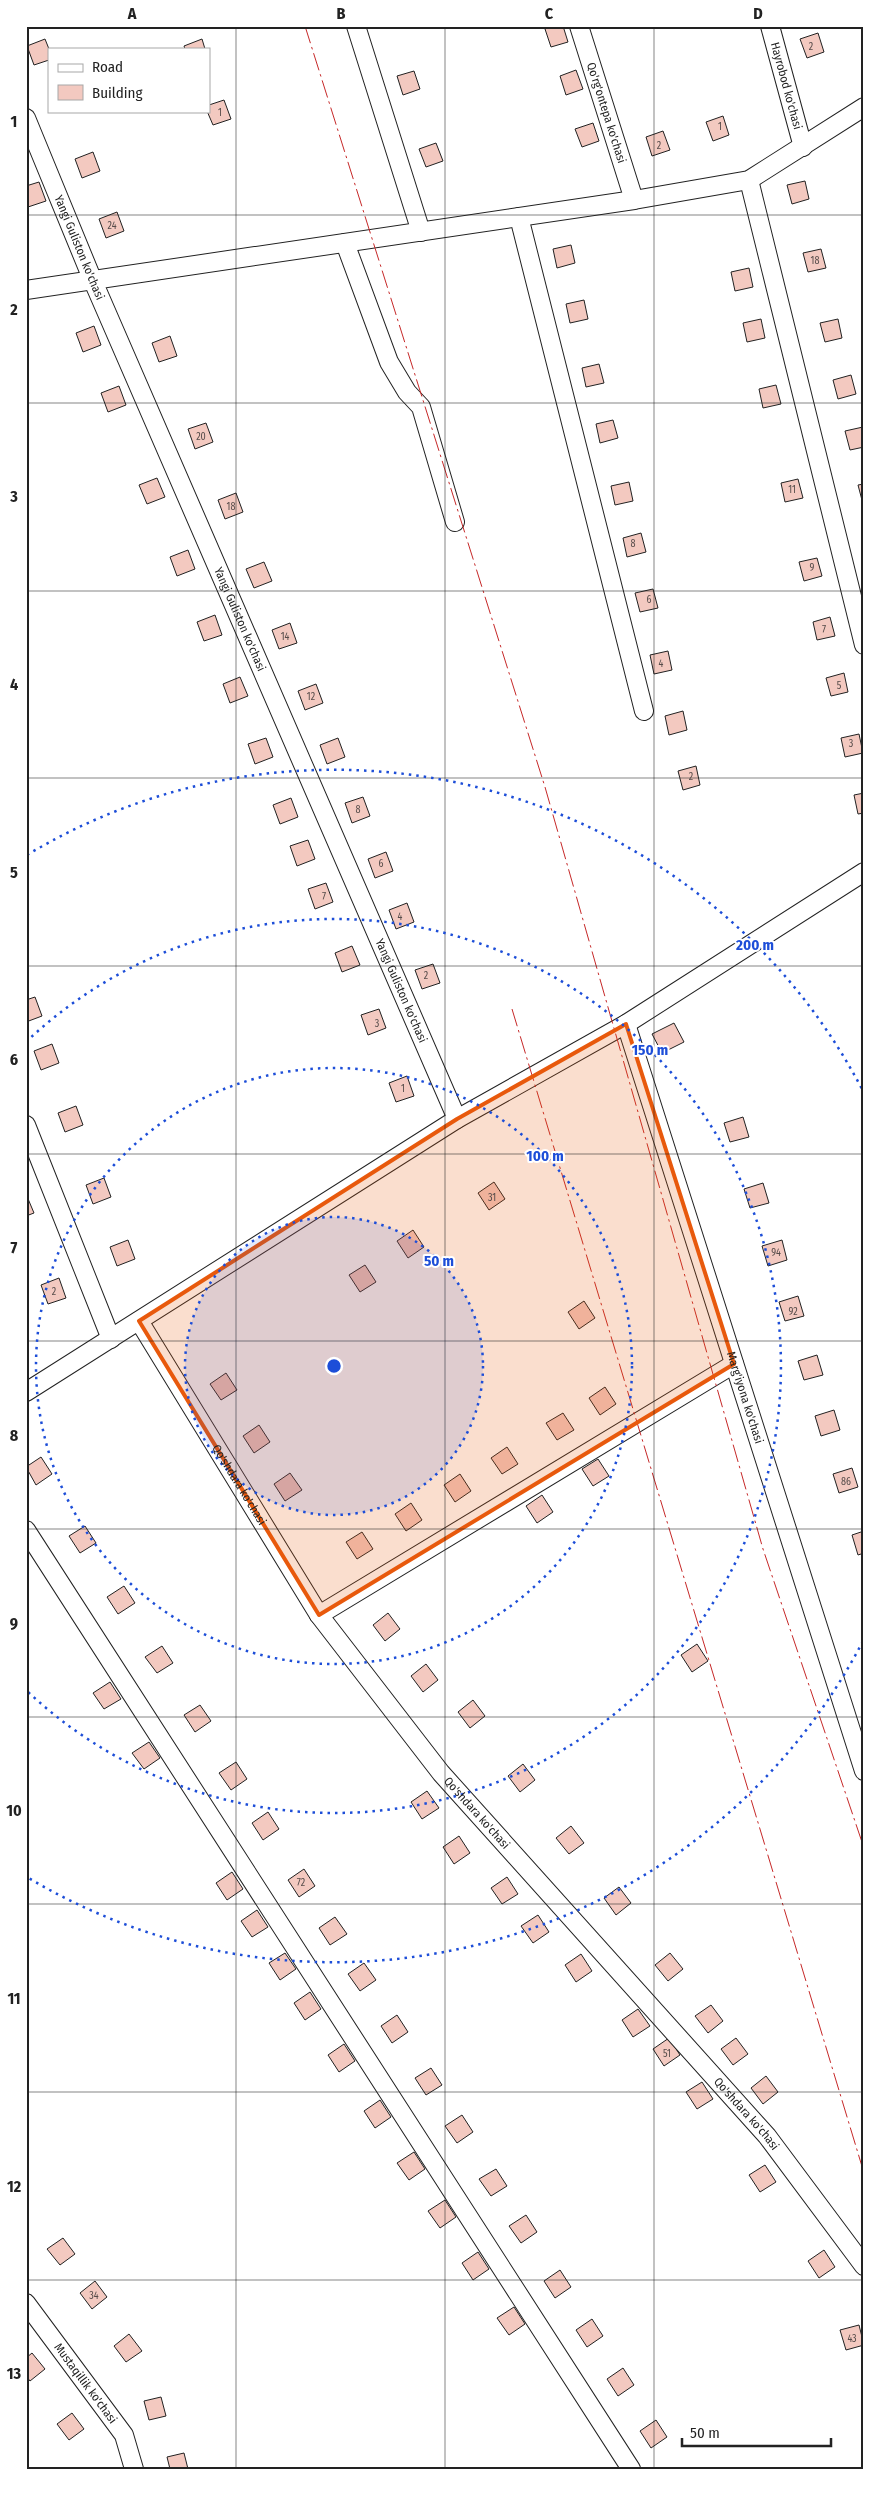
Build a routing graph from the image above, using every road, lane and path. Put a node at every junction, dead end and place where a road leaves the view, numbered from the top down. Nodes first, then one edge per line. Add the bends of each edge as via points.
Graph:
1 (356, 26) edge
2 (579, 26) edge
3 (770, 26) edge
4 (864, 107) edge
5 (26, 118) edge
6 (803, 147) junction
7 (749, 180) junction
8 (634, 200) junction
9 (519, 217) junction
10 (421, 232) junction
11 (345, 243) junction
12 (93, 281) junction
13 (26, 290) edge
14 (455, 522) dead end
15 (864, 645) edge
16 (644, 711) dead end
17 (864, 872) edge
18 (626, 1024) junction
19 (457, 1120) junction
20 (26, 1126) edge
21 (139, 1321) junction
22 (111, 1339) junction
23 (734, 1364) junction
24 (26, 1392) edge
25 (26, 1530) edge
26 (319, 1615) junction
27 (864, 1770) edge
28 (864, 2266) edge
29 (26, 2303) edge
30 (134, 2469) edge
31 (631, 2469) edge

1 - 10 street
2 - 8 street, Qo'rg'ontepa ko'chasi
3 - 6 street, Hayrobod ko'chasi
4 - 6 street
5 - 12 street, Yangi Guliston ko'chasi
6 - 7 street
7 - 8 street
7 - 15 street
8 - 9 street
9 - 10 street
9 - 16 street
10 - 11 street
11 - 12 street
11 - 14 street via 389,362 420,407
12 - 13 street
12 - 19 street, Yangi Guliston ko'chasi
17 - 18 street
18 - 19 street
18 - 23 street, Marg'iyona ko'chasi
19 - 21 street
20 - 22 street
21 - 22 street
21 - 26 street, Qo'shdara ko'chasi
22 - 24 street
23 - 26 street
23 - 27 street, Marg'iyona ko'chasi
25 - 31 street
26 - 28 street, Qo'shdara ko'chasi via 441,1773 767,2136
29 - 30 street, Mustaqillik ko'chasi via 124,2435

